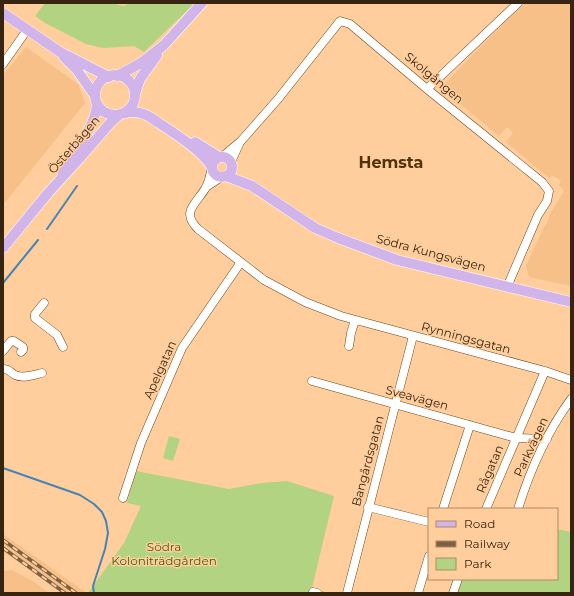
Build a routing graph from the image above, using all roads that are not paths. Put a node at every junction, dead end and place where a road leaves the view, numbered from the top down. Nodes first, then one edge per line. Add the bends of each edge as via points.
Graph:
1 (202, 3) edge
2 (518, 3) edge
3 (3, 13) edge
4 (27, 30) junction
5 (164, 45) junction
6 (60, 52) junction
7 (3, 64) edge
8 (113, 76) junction
9 (427, 89) junction
10 (135, 96) junction
11 (96, 99) junction
12 (122, 113) junction
13 (241, 141) junction
14 (220, 157) junction
15 (231, 164) junction
16 (212, 167) junction
17 (224, 176) junction
18 (252, 186) junction
19 (206, 188) junction
20 (48, 193) junction
21 (3, 248) edge
22 (241, 262) junction
23 (507, 287) junction
24 (571, 302) edge
25 (44, 303) dead end
26 (355, 320) junction
27 (413, 336) junction
28 (349, 346) dead end
29 (63, 347) dead end
30 (3, 351) edge
31 (21, 352) dead end
32 (3, 369) edge
33 (545, 371) junction
34 (42, 373) dead end
35 (571, 380) edge
36 (312, 381) dead end
37 (571, 399) edge
38 (395, 404) junction
39 (470, 425) junction
40 (516, 438) junction
41 (547, 439) junction
42 (122, 498) dead end
43 (368, 507) junction
44 (443, 508) edge
45 (486, 508) edge
46 (518, 508) edge
47 (428, 522) edge
48 (428, 559) edge
49 (458, 580) edge
50 (347, 593) edge
51 (418, 593) edge
52 (453, 593) edge

1 - 5 main road
2 - 9 street
3 - 4 main road
4 - 6 main road
4 - 7 street
5 - 8 main road via 141,63
5 - 10 main road via 140,79
6 - 8 main road
6 - 11 main road via 77,70
8 - 10 main road via 130,82
8 - 11 main road via 97,85
9 - 13 street, Skolgången via 350,24 340,21
9 - 23 street, Skolgången via 542,182 549,191
10 - 12 main road via 132,106
10 - 14 main road via 152,114
11 - 12 main road via 106,113
11 - 20 main road, Österbågen via 97,109 90,126
12 - 16 main road via 144,113 195,149
12 - 20 main road, Österbågen
13 - 14 street, Skolgången
13 - 15 street, Skolgången
14 - 15 main road via 227,158
14 - 16 main road via 214,160
15 - 17 main road via 230,171
15 - 18 main road, Södra Kungsvägen
16 - 17 main road via 216,175
16 - 19 street
17 - 18 main road, Södra Kungsvägen
17 - 19 street
18 - 23 main road, Södra Kungsvägen via 315,228 364,248 397,260
19 - 22 street, Rynningsgatan via 189,216 192,224
20 - 21 main road, Österbågen
22 - 26 street, Rynningsgatan via 264,280 296,299
22 - 42 street, Apelgatan via 182,348 140,443
23 - 24 main road, Södra Kungsvägen
25 - 29 street via 35,314 35,318 57,336
26 - 27 street, Rynningsgatan
26 - 28 street
27 - 33 street, Rynningsgatan
27 - 38 street, Bangårdsgatan
30 - 31 street via 14,341 23,347
32 - 34 street via 20,376
33 - 35 street, Rynningsgatan
33 - 40 street, Rågatan
36 - 38 street, Sveavägen
37 - 41 street, Parkvägen
38 - 39 street, Sveavägen
38 - 43 street, Bangårdsgatan
39 - 40 street, Sveavägen
39 - 44 street
40 - 41 street, Rågatan
40 - 45 street, Rågatan
41 - 46 street, Parkvägen via 535,461
43 - 47 street
43 - 50 street, Bangårdsgatan
48 - 51 street
49 - 52 street

